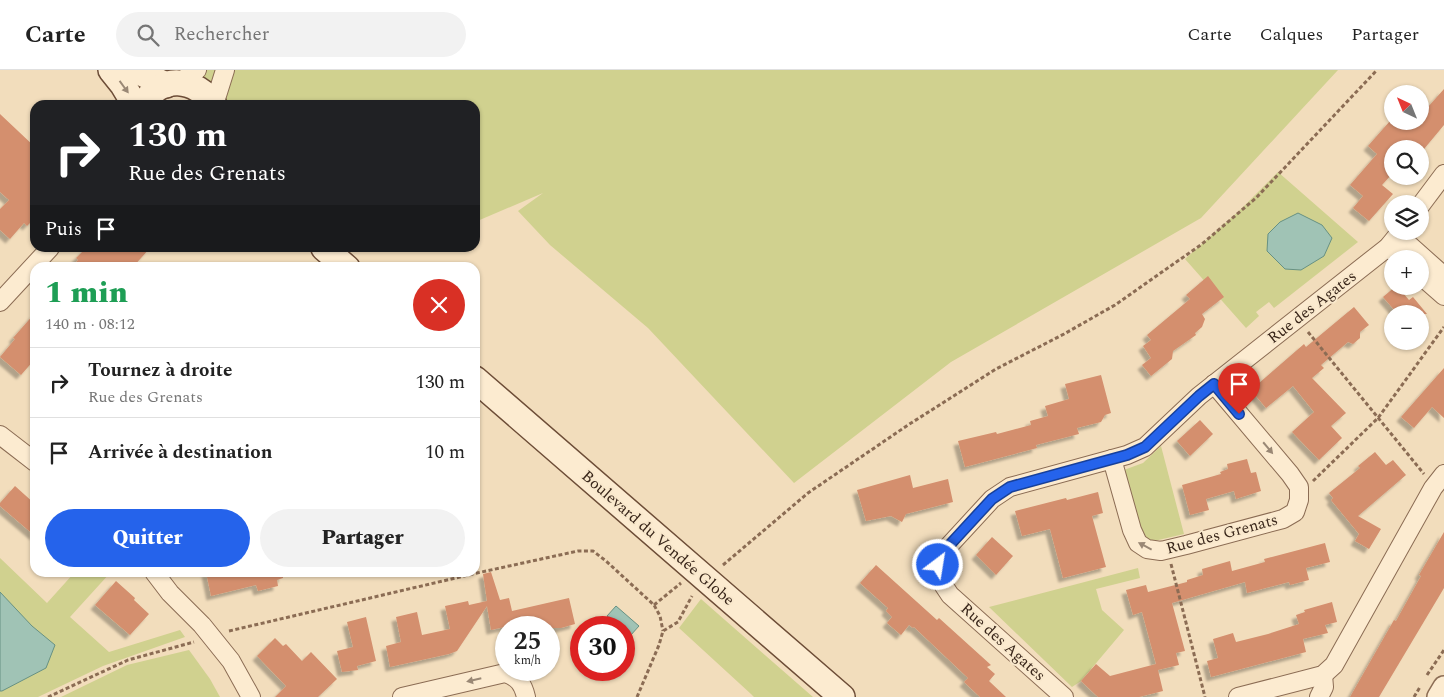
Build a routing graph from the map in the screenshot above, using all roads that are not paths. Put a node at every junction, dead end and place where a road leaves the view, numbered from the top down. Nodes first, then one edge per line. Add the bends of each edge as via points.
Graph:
1 (110, 70) edge
2 (134, 70) edge
3 (225, 70) edge
4 (180, 79) edge
5 (132, 100) edge
6 (148, 100) edge
7 (211, 100) edge
8 (216, 100) edge
9 (1444, 174) edge
10 (1428, 195) edge
11 (1394, 240) edge
12 (1399, 240) edge
13 (46, 252) edge
14 (329, 252) edge
15 (37, 262) edge
16 (340, 262) edge
17 (30, 270) edge
18 (1444, 276) edge
19 (1429, 282) edge
20 (1444, 296) edge
21 (0, 302) edge
22 (480, 383) edge
23 (1214, 384) junction
24 (0, 435) edge
25 (30, 458) edge
26 (1112, 459) junction
27 (1439, 481) edge
28 (159, 577) edge
29 (1323, 675) junction
30 (1444, 687) edge
31 (251, 697) edge
32 (402, 697) edge
33 (526, 697) edge
34 (842, 697) edge
35 (1064, 697) edge
36 (1238, 697) edge
37 (1319, 697) edge
38 (1438, 697) edge

1 -> 5 main road
2 - 4 main road
3 - 8 street
4 - 6 main road via 154,92
4 - 7 main road via 199,88
9 - 10 street
11 - 23 street, Rue des Agates
12 - 18 street
13 - 15 street
14 - 16 main road
17 - 21 street
19 - 20 street
22 - 34 main road, Boulevard du Vendée Globe
23 - 26 street, Rue des Agates via 1145,447
23 -> 26 street, Rue des Grenats via 1299,487 1295,512 1283,519 1161,551 1147,549 1138,542 1132,530
24 - 25 street
26 - 35 street, Rue des Agates via 1010,487 985,506 945,550 938,565 940,580 950,595
27 - 29 street via 1334,664
28 - 31 street via 231,660
29 - 36 street
29 - 37 street via 1324,687
30 - 38 street
33 -> 32 street via 524,687 515,676 505,673

